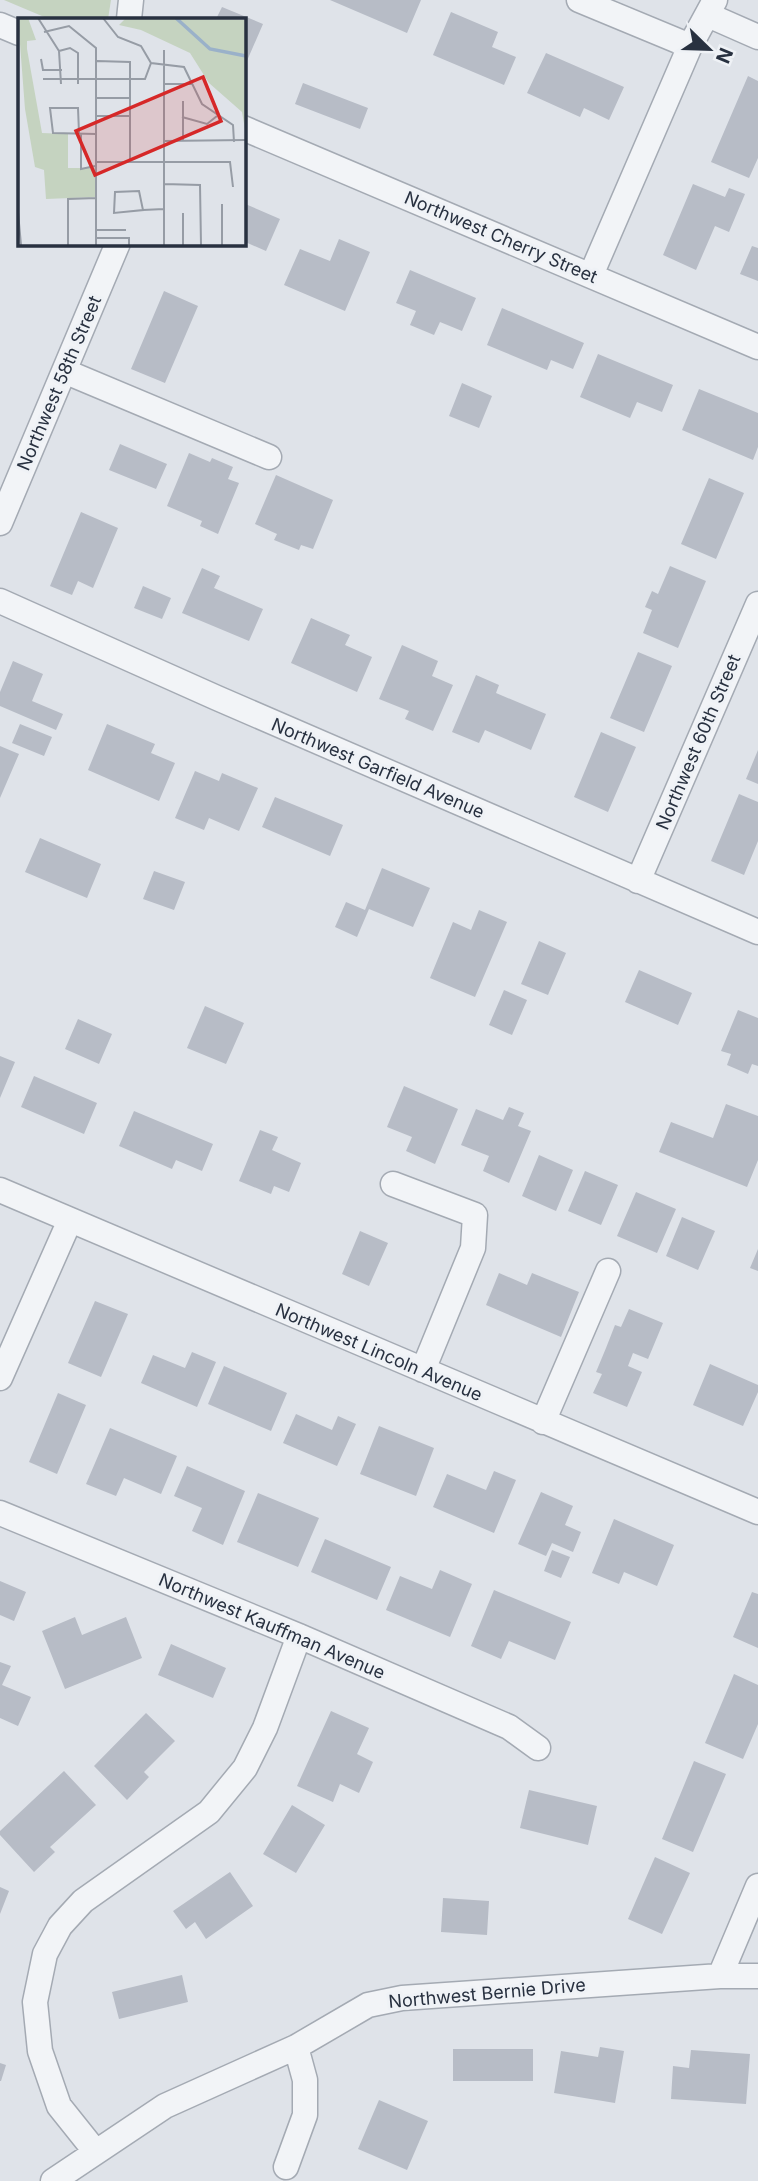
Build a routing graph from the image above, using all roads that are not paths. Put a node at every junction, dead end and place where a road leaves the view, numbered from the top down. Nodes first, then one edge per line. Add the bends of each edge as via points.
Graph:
1 (131, 0) edge
2 (579, 0) edge
3 (712, 8) edge
4 (128, 18) edge
5 (0, 24) edge
6 (18, 33) edge
7 (758, 37) edge
8 (690, 46) junction
9 (245, 129) edge
10 (117, 245) edge
11 (591, 275) junction
12 (758, 347) edge
13 (64, 371) junction
14 (269, 457) dead end
15 (0, 523) edge
16 (0, 601) edge
17 (758, 604) edge
18 (638, 881) junction
19 (758, 932) edge
20 (393, 1184) dead end
21 (0, 1190) edge
22 (70, 1220) junction
23 (608, 1271) dead end
24 (423, 1370) junction
25 (0, 1378) edge
26 (543, 1422) junction
27 (758, 1512) edge
28 (0, 1513) edge
29 (299, 1636) junction
30 (538, 1748) dead end
31 (758, 1886) edge
32 (720, 1976) junction
33 (758, 1976) edge
34 (296, 2047) junction
35 (95, 2151) junction
36 (286, 2167) dead end
37 (53, 2181) edge

1 - 4 street
2 - 8 street
3 - 7 street
3 - 8 street
5 - 6 street
8 - 11 street
9 - 11 street, Northwest Cherry Street
10 - 13 street, Northwest 58th Street
11 - 12 street, Northwest Cherry Street
13 - 14 street
13 - 15 street, Northwest 58th Street
16 - 18 street, Northwest Garfield Avenue
17 - 18 street, Northwest 60th Street
18 - 19 street, Northwest Garfield Avenue
20 - 24 street via 475,1215 473,1248
21 - 22 street, Northwest Lincoln Avenue
22 - 24 street, Northwest Lincoln Avenue
22 - 25 street
23 - 26 street
24 - 26 street, Northwest Lincoln Avenue
26 - 27 street, Northwest Lincoln Avenue
28 - 29 street, Northwest Kauffman Avenue
29 - 30 street, Northwest Kauffman Avenue via 509,1727
29 - 35 street via 246,1768 209,1812 83,1902 60,1926 45,1954 35,2002 40,2051 59,2106
31 - 32 street
32 - 33 street, Northwest Bernie Drive
32 - 34 street, Northwest Bernie Drive via 402,1998 368,2005
34 - 35 street, Northwest Bernie Drive via 165,2106
34 - 36 street via 305,2080 305,2115
35 - 37 street, Northwest Bernie Drive

